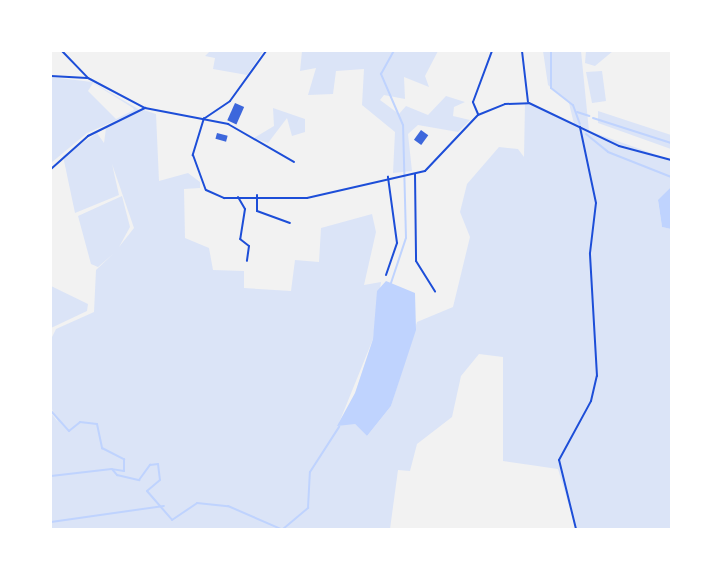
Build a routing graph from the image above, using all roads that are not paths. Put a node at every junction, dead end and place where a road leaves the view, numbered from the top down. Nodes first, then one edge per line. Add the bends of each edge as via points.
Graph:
1 (62, 51) edge
2 (266, 51) edge
3 (492, 51) edge
4 (522, 51) edge
5 (51, 76) edge
6 (88, 78) junction
7 (528, 103) junction
8 (145, 108) junction
9 (478, 115) junction
10 (204, 118) junction
11 (580, 127) junction
12 (671, 160) edge
13 (294, 162) dead end
14 (51, 169) edge
15 (415, 173) junction
16 (388, 176) junction
17 (257, 194) junction
18 (237, 197) junction
19 (246, 209) junction
20 (257, 211) junction
21 (290, 223) dead end
22 (247, 261) dead end
23 (386, 275) dead end
24 (435, 291) dead end
25 (576, 529) edge

1 - 6 street
2 - 10 street via 229,101
3 - 9 street via 473,102
4 - 7 street
5 - 6 street
6 - 8 street
7 - 9 street via 495,106
7 - 11 street
8 - 10 street
8 - 14 street via 88,136
9 - 15 street via 437,163
10 - 13 street via 239,129
10 - 18 street via 193,155 204,188 211,195
11 - 12 street
11 - 25 street via 596,203 590,253 597,376 592,401 558,460
15 - 16 street
15 - 24 street via 416,261
16 - 17 street via 307,198
16 - 23 street via 397,243
17 - 18 street
17 - 20 street
18 - 19 street
19 - 20 street
19 - 22 street via 240,239 249,246
20 - 21 street

